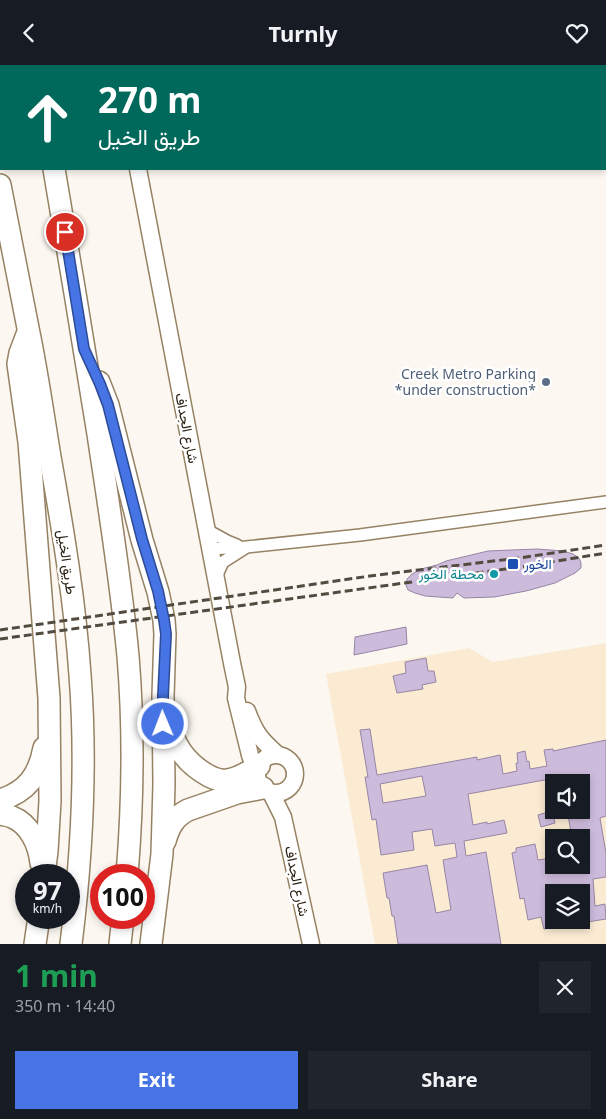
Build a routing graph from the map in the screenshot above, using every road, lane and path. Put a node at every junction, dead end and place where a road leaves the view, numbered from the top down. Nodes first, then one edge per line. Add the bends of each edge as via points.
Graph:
1 (54, 170) edge
2 (138, 170) edge
3 (0, 185) edge
4 (29, 330) junction
5 (84, 349) junction
6 (606, 502) edge
7 (207, 530) junction
8 (246, 547) junction
9 (211, 553) junction
10 (216, 577) junction
11 (165, 664) junction
12 (236, 687) junction
13 (49, 698) junction
14 (278, 755) junction
15 (259, 766) junction
16 (267, 790) junction
17 (288, 790) junction
18 (0, 800) edge
19 (0, 814) edge
20 (283, 817) junction
21 (162, 854) junction
22 (42, 864) edge
23 (45, 864) edge
24 (128, 864) edge
25 (37, 929) edge
26 (122, 929) edge
27 (35, 944) edge
28 (71, 944) edge
29 (120, 944) edge
30 (151, 944) edge
31 (310, 944) edge

1 - 5 highway
2 - 7 street, شارع الجداف
3 - 4 highway, طريق الخيل
4 - 13 highway via 18,368 29,442
4 - 28 highway, طريق الخيل via 74,607 80,676 83,815
5 - 11 highway via 108,405 158,591 166,634
5 - 24 highway via 122,595 128,658 132,720
6 - 8 street
7 - 8 street
7 - 9 street, شارع الجداف
8 - 9 street
8 - 10 street via 223,562
9 - 10 street, شارع الجداف
10 - 12 street, شارع الجداف
11 - 15 highway via 171,731 189,761 204,773 222,780 236,778
11 - 21 highway
12 - 14 street, شارع الجداف via 255,730
12 - 15 street, شارع الجداف via 248,751
13 - 18 highway via 42,761 37,773 20,791
13 - 23 highway via 50,801
14 - 15 street via 265,759
14 - 17 street, شارع الجداف via 288,758 296,772 294,783
15 - 16 street, شارع الجداف via 258,780
16 - 17 street via 280,793
16 - 20 street, شارع الجداف
16 - 21 highway via 237,793 182,813 170,827
17 - 20 street, شارع الجداف
19 - 22 highway via 13,817 26,827 35,839
20 - 31 street, شارع الجداف
21 - 30 highway
25 - 27 highway
26 - 29 highway

